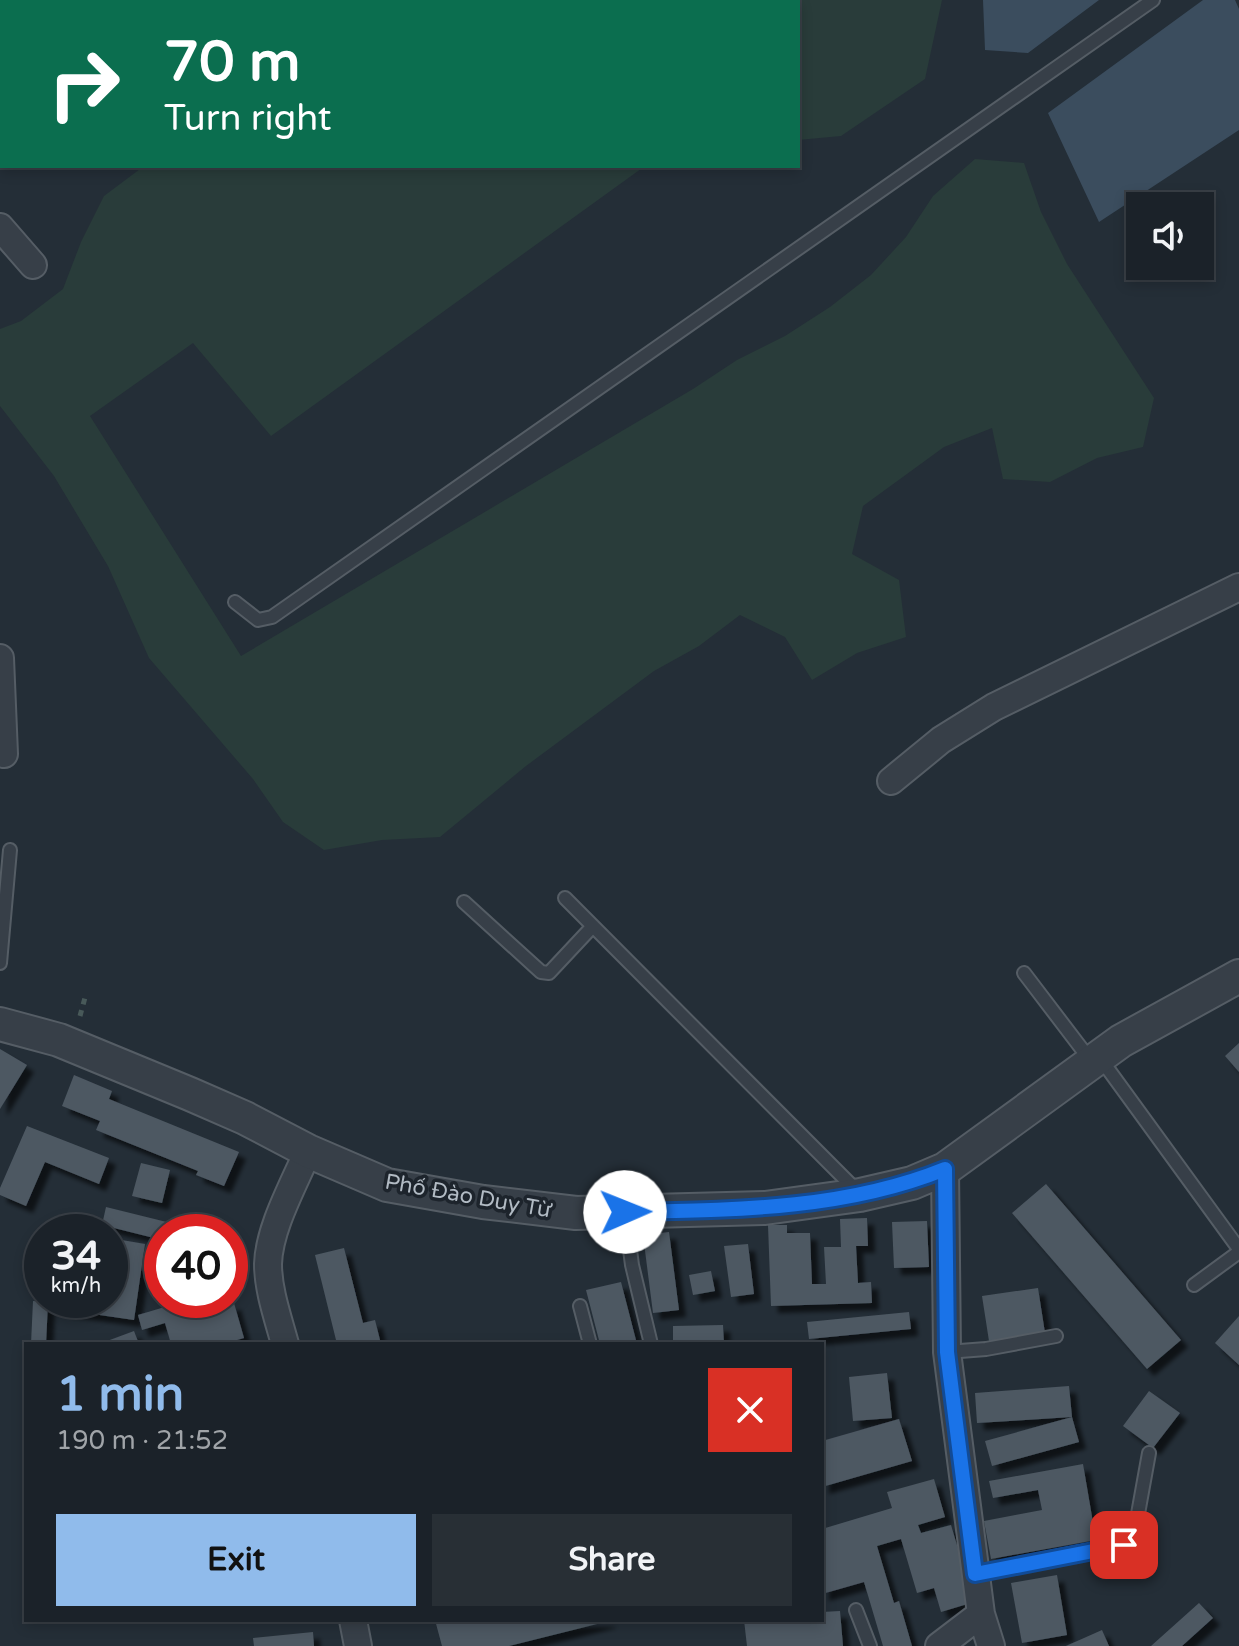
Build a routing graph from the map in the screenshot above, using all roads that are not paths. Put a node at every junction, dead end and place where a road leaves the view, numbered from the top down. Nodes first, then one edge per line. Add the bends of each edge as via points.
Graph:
1 (1153, 0) edge
2 (0, 227) edge
3 (33, 265) dead end
4 (1239, 587) edge
5 (235, 602) dead end
6 (0, 658) edge
7 (4, 754) dead end
8 (891, 781) dead end
9 (10, 850) dead end
10 (565, 898) dead end
11 (464, 902) dead end
12 (593, 926) junction
13 (0, 963) edge
14 (1024, 973) dead end
15 (1239, 976) edge
16 (0, 1024) edge
17 (1096, 1060) junction
18 (308, 1151) junction
19 (945, 1169) junction
20 (860, 1195) junction
21 (625, 1212) junction
22 (1239, 1250) edge
23 (1194, 1285) dead end
24 (580, 1306) dead end
25 (1056, 1336) dead end
26 (285, 1342) edge
27 (589, 1342) edge
28 (651, 1342) edge
29 (947, 1352) junction
30 (1149, 1453) dead end
31 (975, 1574) junction
32 (856, 1610) dead end
33 (981, 1614) junction
34 (353, 1622) edge
35 (358, 1646) edge
36 (870, 1646) edge
37 (939, 1646) edge
38 (991, 1646) edge

1 - 5 lane via 272,617 258,620
2 - 3 street
4 - 8 street via 994,707 941,740
6 - 7 street
9 - 13 lane
10 - 12 lane
11 - 12 lane via 541,972 549,973
12 - 20 lane
14 - 17 lane
15 - 17 street, Phố Đào Duy Từ
16 - 18 street, Phố Đào Duy Từ via 59,1040 245,1118
17 - 19 street, Phố Đào Duy Từ
17 - 22 lane
18 - 21 street, Phố Đào Duy Từ via 387,1185 545,1210
18 - 26 street via 270,1243 271,1286
19 - 20 street, Phố Đào Duy Từ
19 - 29 street
20 - 21 street, Phố Đào Duy Từ via 765,1208
21 - 28 lane
22 - 23 lane
24 - 27 lane
25 - 29 lane
29 - 31 street
30 - 31 lane via 1134,1536 1124,1545
31 - 33 street
32 - 36 lane
33 - 37 street
33 - 38 street
34 - 35 street

